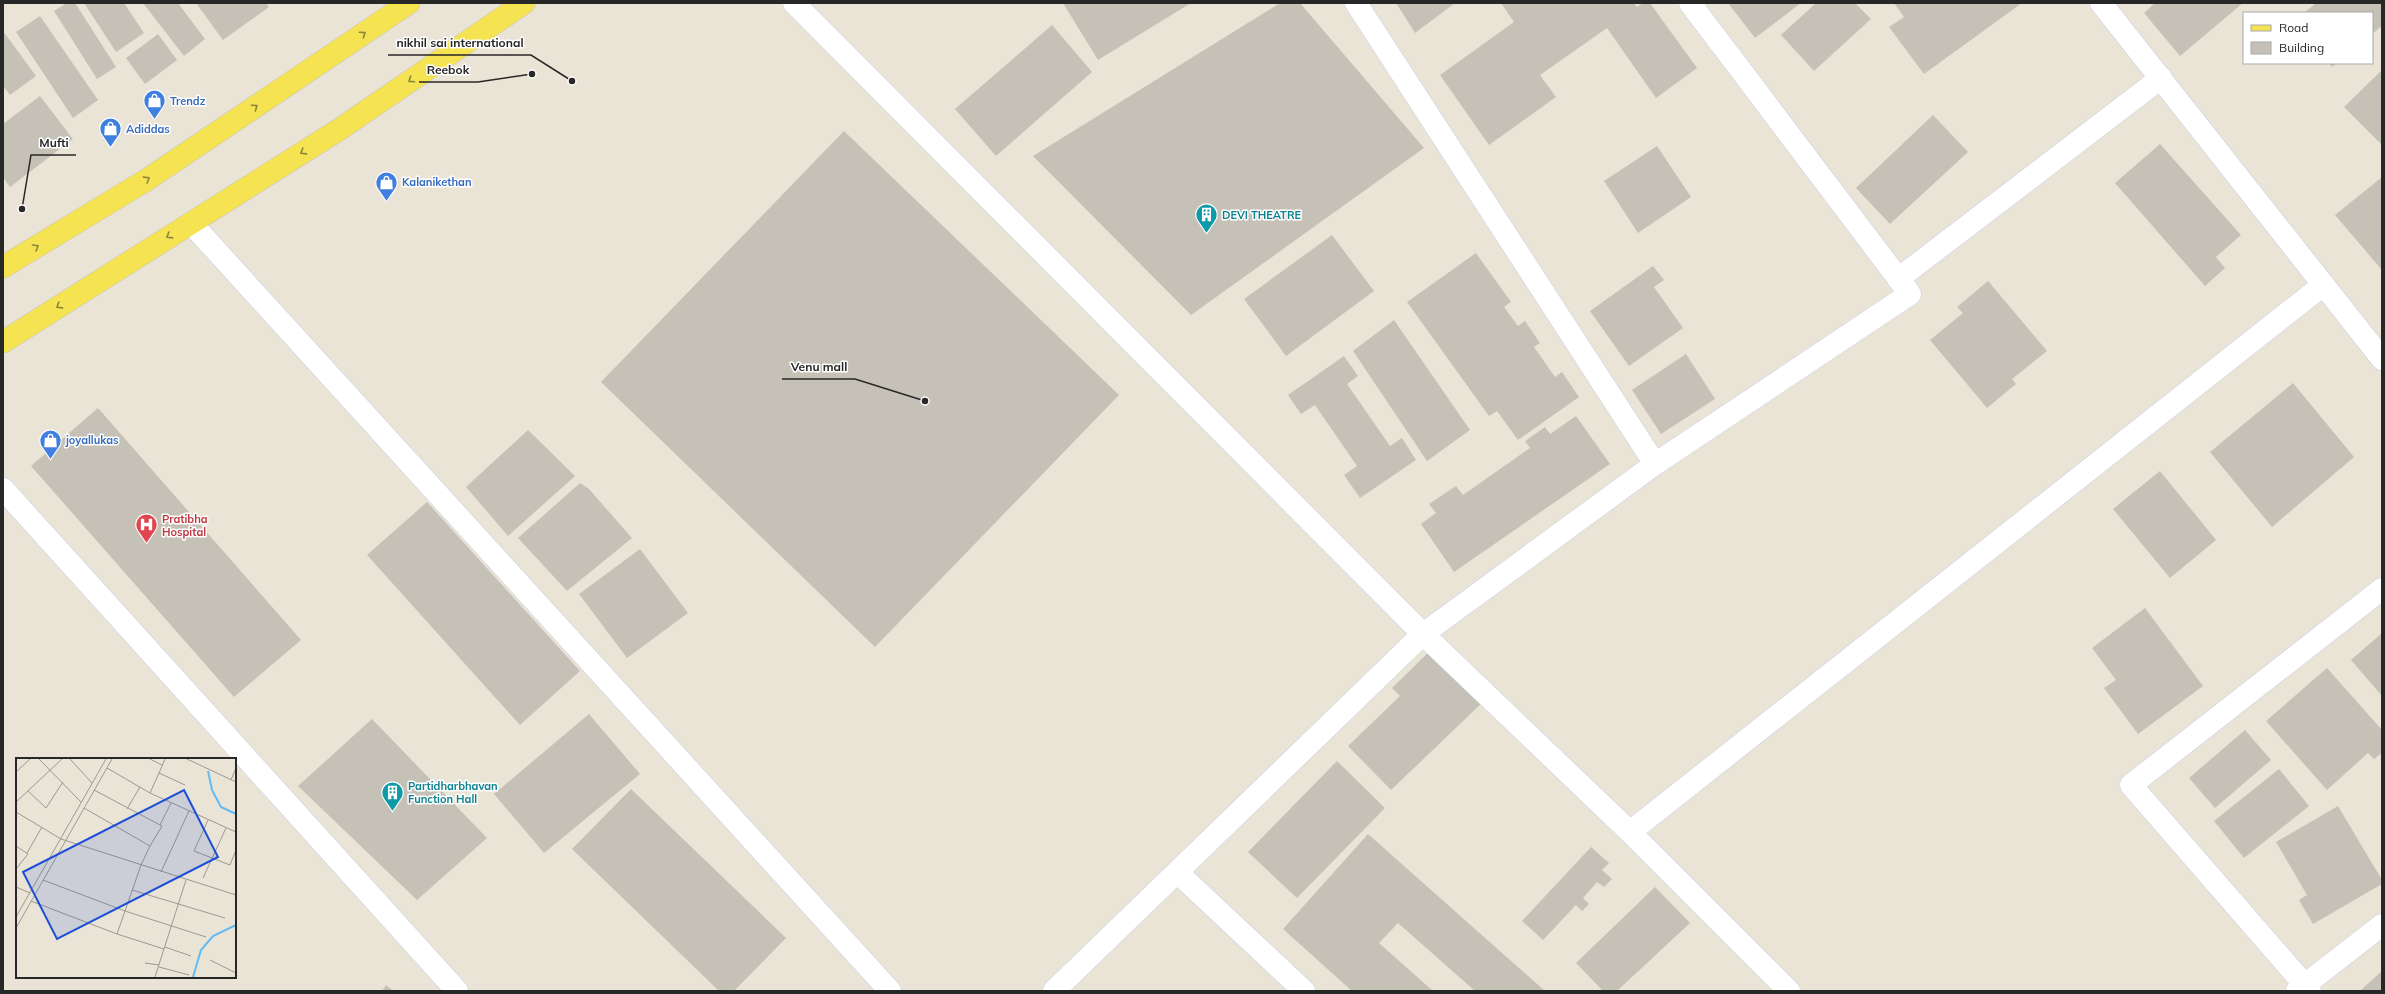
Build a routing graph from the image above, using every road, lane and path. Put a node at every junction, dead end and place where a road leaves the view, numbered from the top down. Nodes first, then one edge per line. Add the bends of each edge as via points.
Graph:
1 (409, 3) edge
2 (524, 3) edge
3 (794, 3) edge
4 (1356, 3) edge
5 (1690, 3) edge
6 (2101, 3) edge
7 (2161, 78) junction
8 (190, 223) junction
9 (3, 267) edge
10 (1898, 279) junction
11 (2323, 285) junction
12 (3, 342) edge
13 (2382, 359) edge
14 (1655, 464) junction
15 (3, 489) edge
16 (2382, 589) edge
17 (1424, 634) junction
18 (1630, 832) junction
19 (1177, 872) junction
20 (2382, 925) edge
21 (2304, 989) edge
22 (457, 991) edge
23 (890, 991) edge
24 (1054, 991) edge
25 (1304, 991) edge
26 (1789, 991) edge

9 -> 1 main road via 148,179
2 -> 8 main road via 340,129
3 - 17 street
4 - 14 street
5 - 10 street
6 - 7 street
7 - 10 street
7 - 11 street
8 -> 12 main road
8 - 23 street
10 - 14 street via 1910,294
11 - 13 street
11 - 18 street
14 - 17 street
15 - 22 street
16 - 21 street via 2131,786
17 - 18 street
17 - 19 street
18 - 26 street
19 - 24 street
19 - 25 street
20 - 21 street

